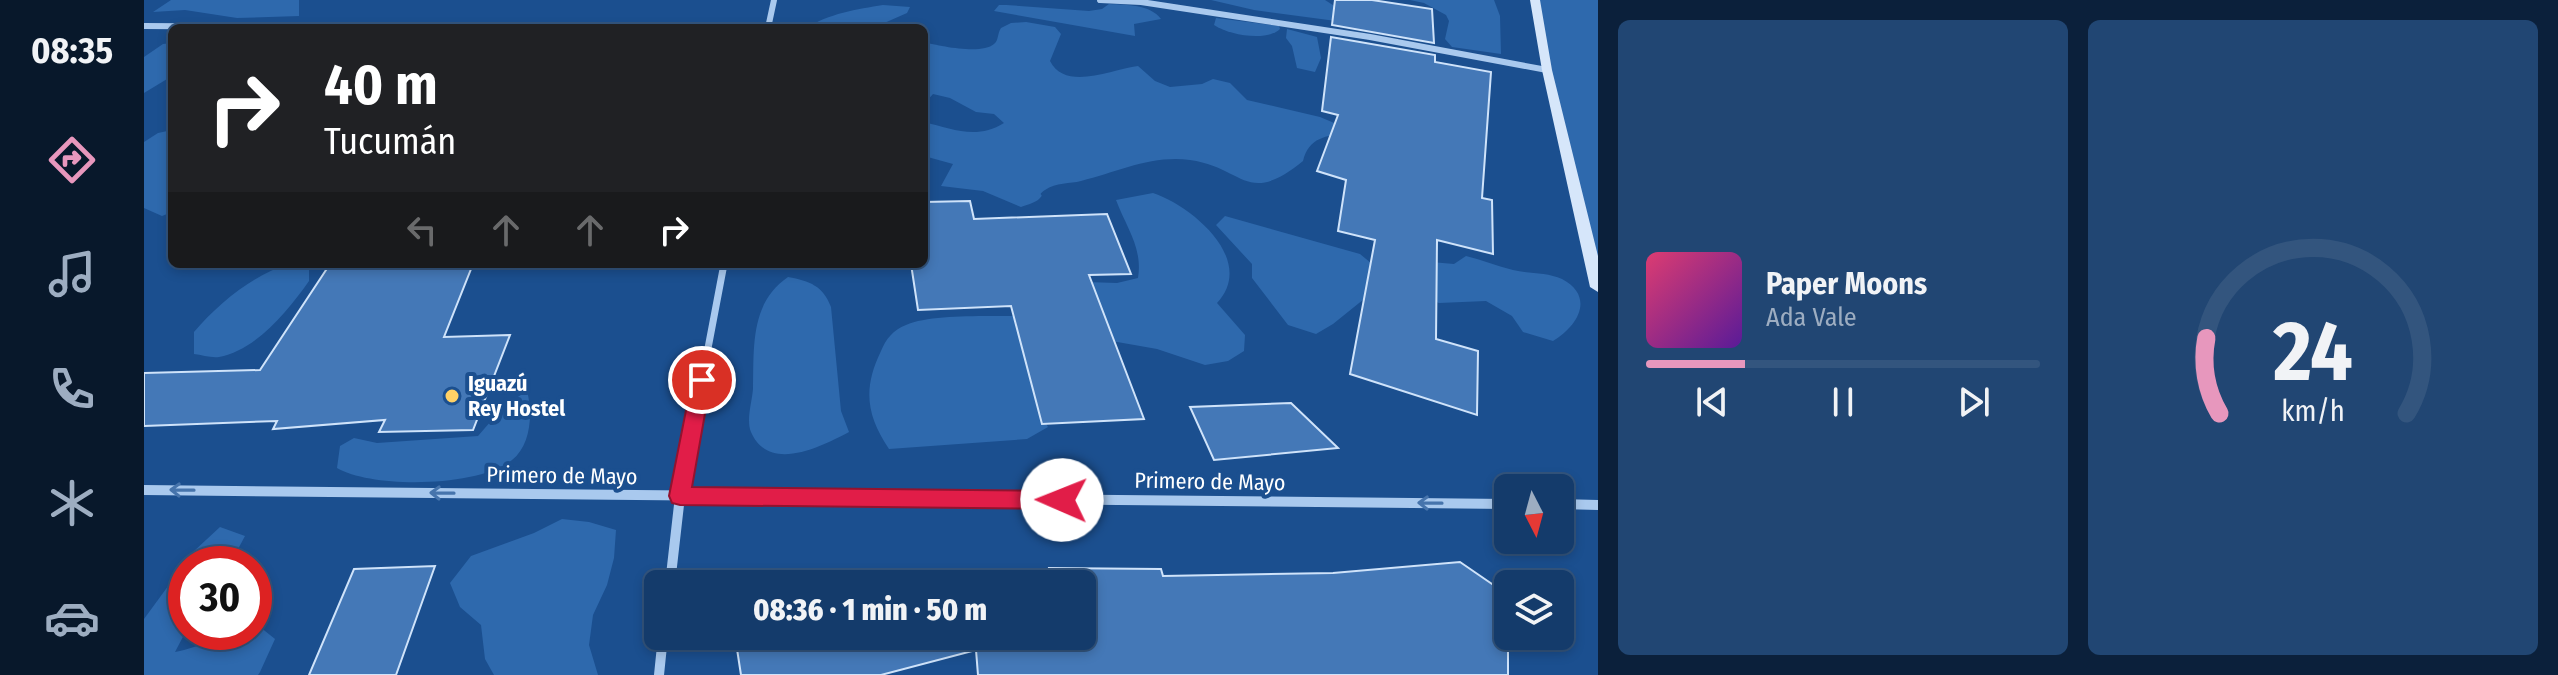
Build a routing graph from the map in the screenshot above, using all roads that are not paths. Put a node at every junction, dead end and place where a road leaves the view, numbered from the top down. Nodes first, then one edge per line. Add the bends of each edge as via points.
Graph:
1 (774, 0) edge
2 (1100, 0) edge
3 (1535, 0) edge
4 (769, 24) edge
5 (144, 26) edge
6 (168, 26) edge
7 (1547, 70) junction
8 (723, 268) edge
9 (1598, 287) edge
10 (144, 490) edge
11 (680, 496) junction
12 (1494, 504) edge
13 (1574, 504) edge
14 (1598, 505) edge
15 (672, 570) edge
16 (662, 650) edge
17 (659, 675) edge

1 - 4 street
2 - 7 street via 1355,34
3 - 7 main road
5 - 6 street
7 - 9 main road
8 - 11 street
11 -> 10 street, Primero de Mayo
12 -> 11 street, Primero de Mayo
11 - 15 street
13 - 14 street
16 - 17 street

